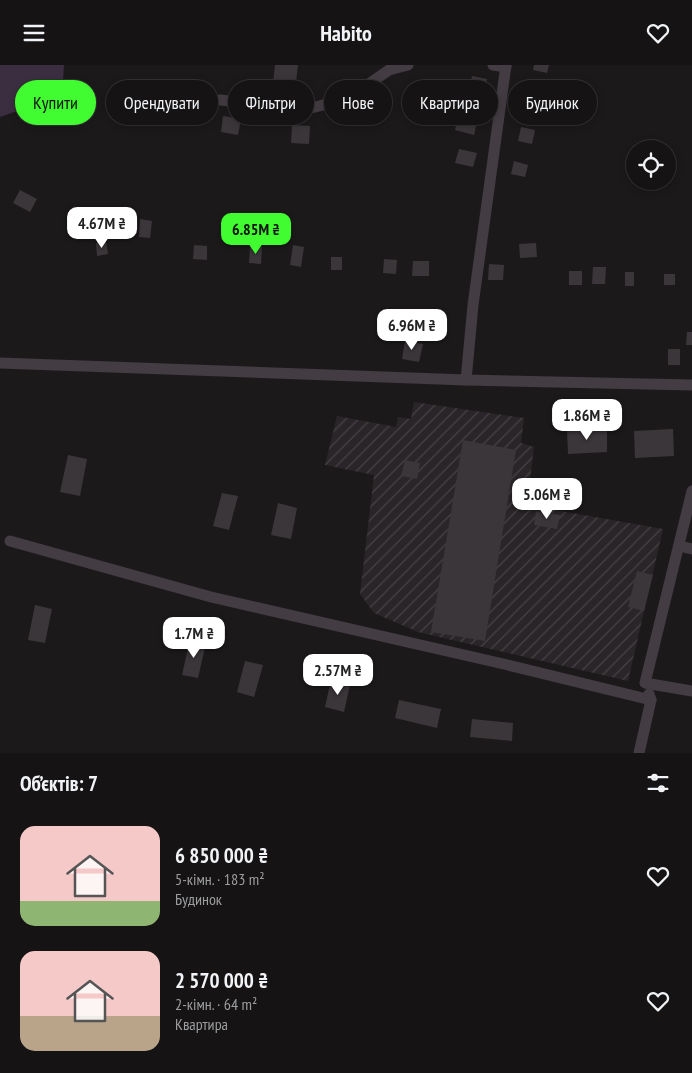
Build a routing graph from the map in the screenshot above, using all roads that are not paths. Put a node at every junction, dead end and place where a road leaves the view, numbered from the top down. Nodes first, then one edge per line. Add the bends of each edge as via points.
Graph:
1 (408, 65) edge
2 (492, 65) edge
3 (506, 66) edge
4 (220, 100) dead end
5 (0, 363) edge
6 (466, 380) junction
7 (692, 385) edge
8 (692, 491) edge
9 (10, 541) dead end
10 (679, 546) junction
11 (692, 549) edge
12 (645, 683) junction
13 (692, 691) edge
14 (651, 700) junction
15 (639, 753) edge

1 - 4 street via 389,70 347,99 307,109
2 - 3 street
3 - 6 street via 472,305
5 - 6 street
6 - 7 street
8 - 10 street
9 - 14 street via 211,597
10 - 11 street
10 - 12 street
12 - 13 street
12 - 14 street
14 - 15 street

